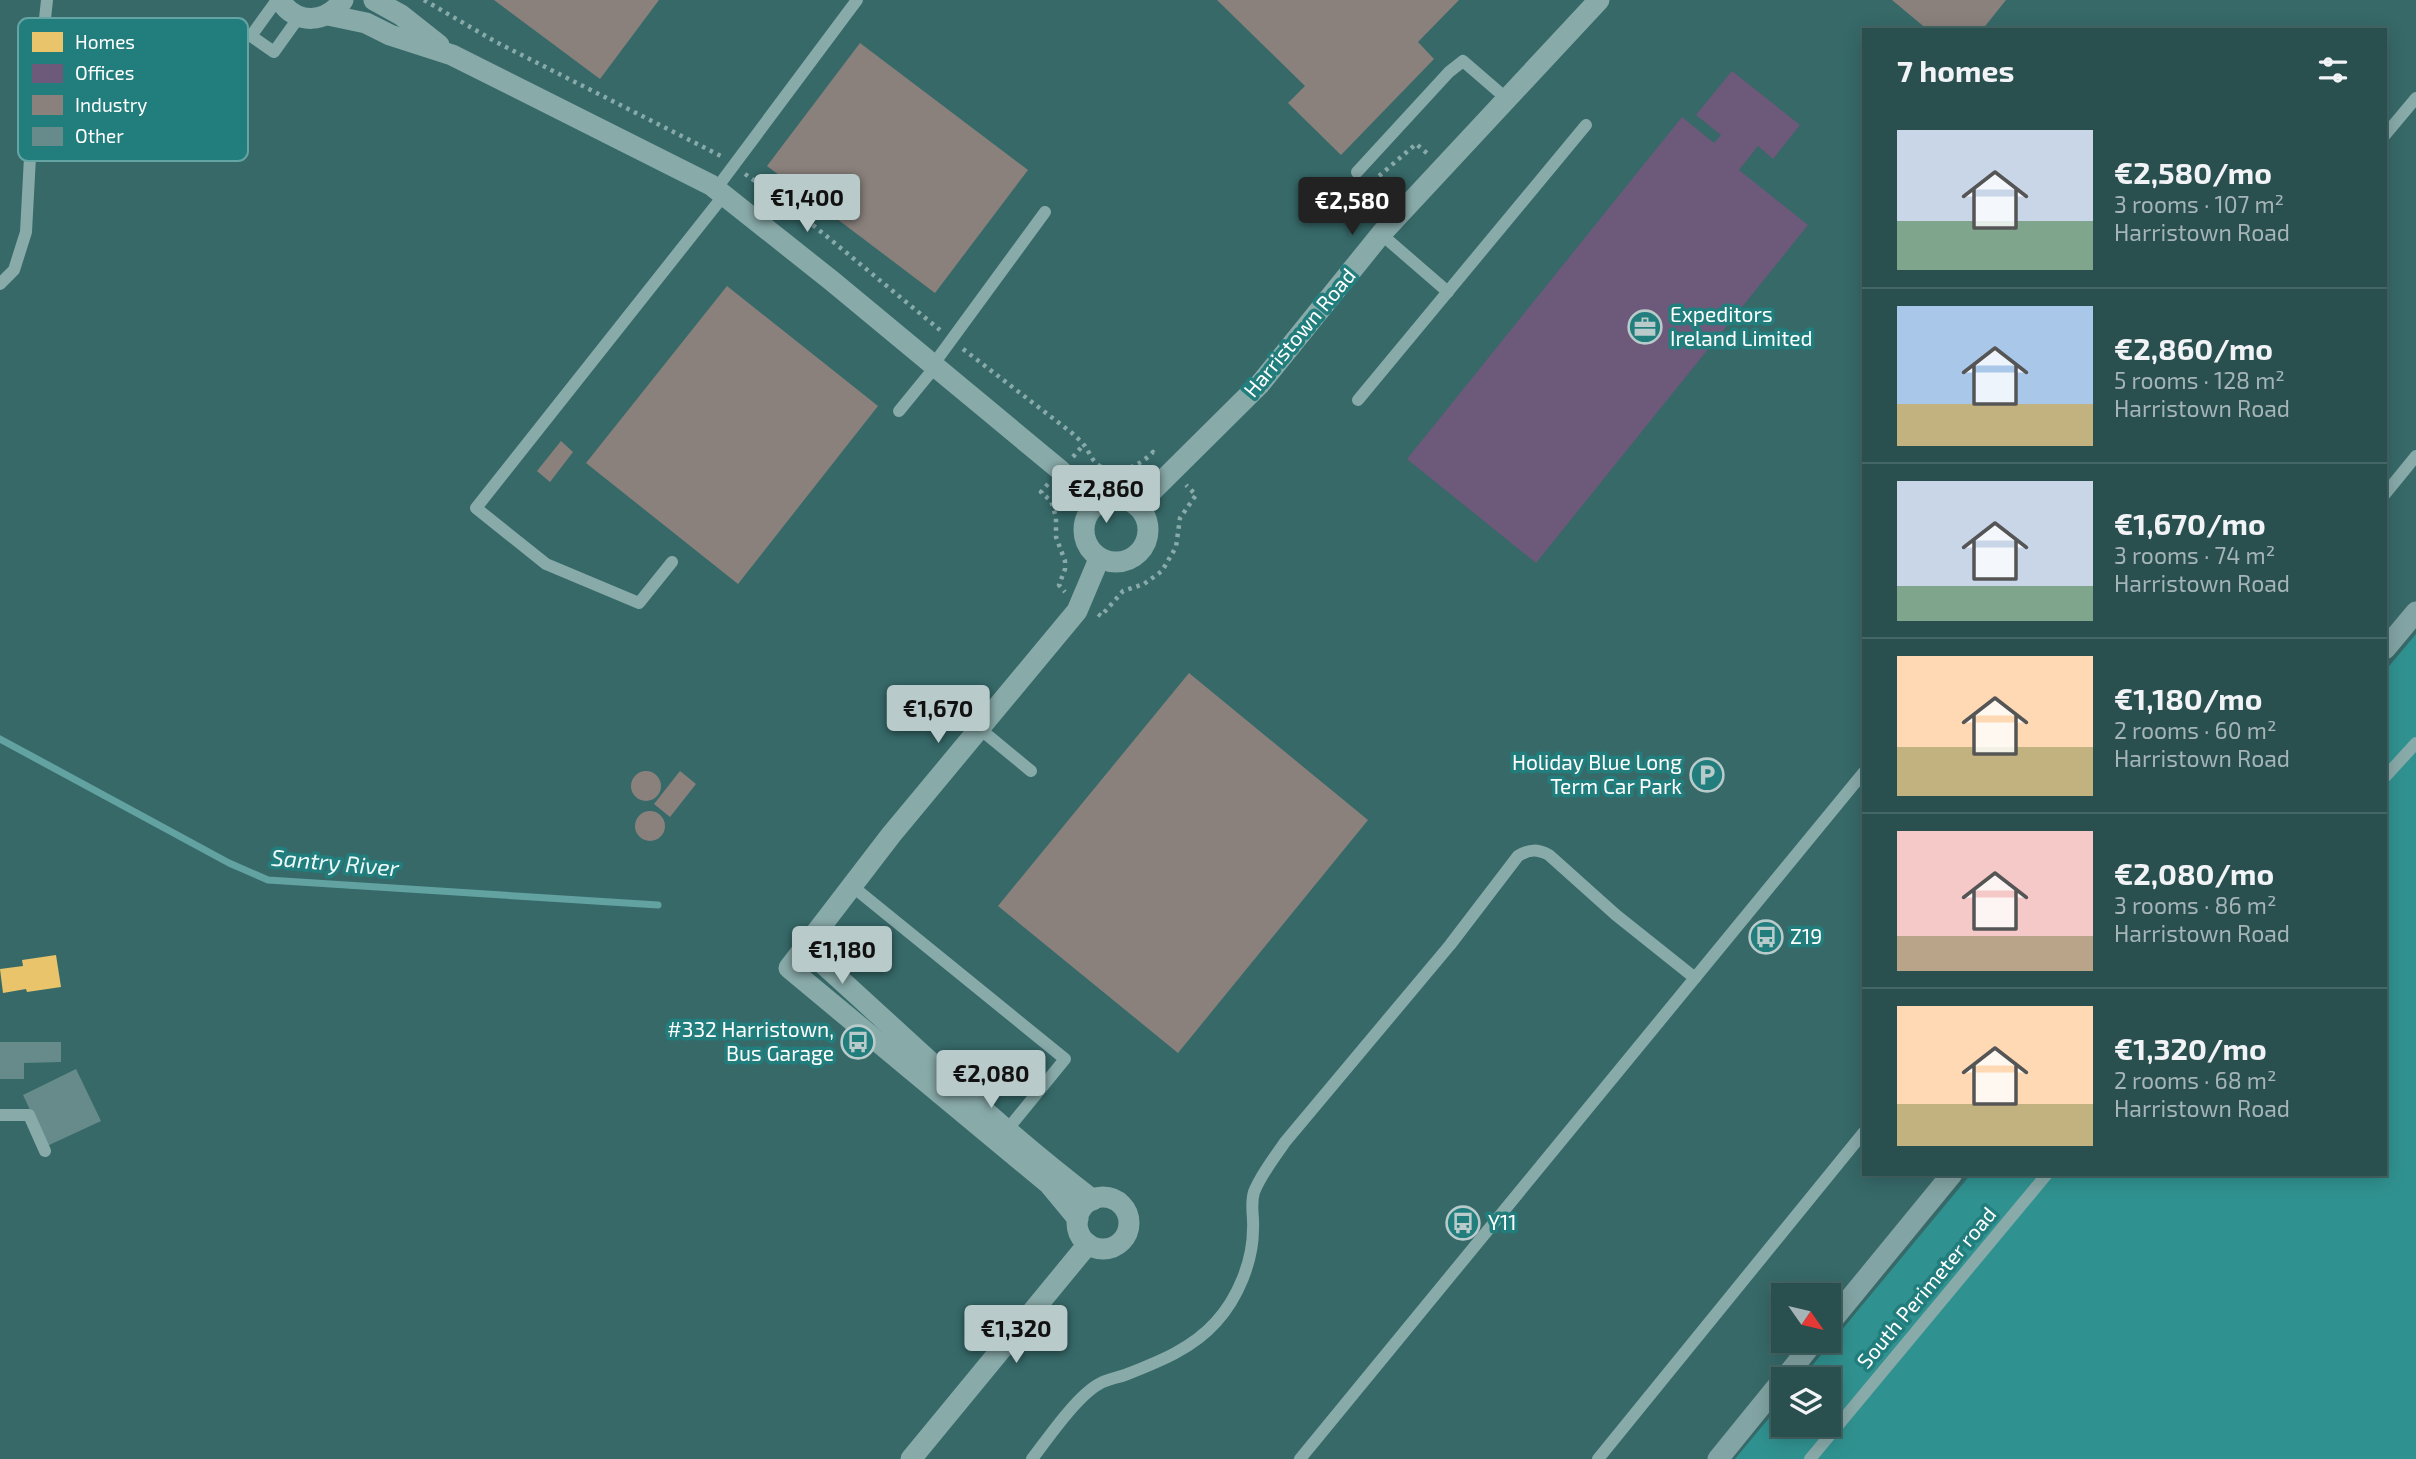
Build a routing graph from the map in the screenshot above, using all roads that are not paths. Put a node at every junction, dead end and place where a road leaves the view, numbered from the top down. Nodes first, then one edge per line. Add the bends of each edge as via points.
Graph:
1 (47, 0) edge
2 (279, 0) edge
3 (343, 0) edge
4 (374, 0) edge
5 (857, 0) edge
6 (1599, 0) edge
7 (328, 15) junction
8 (299, 17) junction
9 (45, 18) edge
10 (452, 55) junction
11 (2416, 98) edge
12 (1507, 99) junction
13 (1586, 125) dead end
14 (2387, 133) edge
15 (30, 161) edge
16 (1357, 172) dead end
17 (720, 192) junction
18 (1045, 212) dead end
19 (1381, 234) junction
20 (0, 284) edge
21 (1448, 292) junction
22 (934, 366) junction
23 (1358, 400) dead end
24 (899, 411) dead end
25 (2416, 456) edge
26 (2387, 492) edge
27 (1093, 506) junction
28 (1138, 506) junction
29 (1099, 559) junction
30 (671, 562) dead end
31 (2416, 612) edge
32 (2387, 647) edge
33 (979, 729) junction
34 (2416, 743) edge
35 (1031, 771) dead end
36 (1862, 774) edge
37 (2387, 775) edge
38 (852, 886) junction
39 (804, 947) junction
40 (1695, 978) junction
41 (0, 1115) edge
42 (1007, 1130) junction
43 (1862, 1134) edge
44 (45, 1151) dead end
45 (1950, 1176) edge
46 (2045, 1176) edge
47 (1093, 1200) junction
48 (1078, 1219) junction
49 (1088, 1244) junction
50 (1841, 1309) edge
51 (1804, 1353) edge
52 (1793, 1367) edge
53 (1771, 1394) edge
54 (911, 1459) edge
55 (1032, 1459) edge
56 (1300, 1459) edge
57 (1598, 1459) edge
58 (1718, 1459) edge
59 (1810, 1459) edge

1 - 9 lane
2 - 8 street
2 - 8 lane via 251,36 274,52
3 - 7 street
4 - 10 street
5 - 17 lane
6 - 12 street, Harristown Road
7 - 8 street
7 - 10 street via 366,23
10 - 17 street
11 - 14 lane
12 - 16 lane via 1463,61
12 - 19 street, Harristown Road
13 - 21 lane
15 - 20 lane via 26,232 14,270
17 - 22 street
17 - 30 lane via 476,508 546,564 639,603
18 - 22 lane
19 - 21 lane
19 - 28 street, Harristown Road via 1260,384
21 - 23 lane
22 - 24 lane
22 - 27 street via 1060,470
25 - 26 lane
27 - 28 street via 1112,497
27 - 29 street via 1083,536
28 - 29 street via 1148,524 1144,547 1124,561
29 - 33 street via 1077,611
31 - 32 main road
33 - 35 lane
33 - 38 street
34 - 37 lane
36 - 40 lane
38 - 39 street
38 - 42 lane via 1065,1059
39 - 42 street
39 - 48 street via 789,968 1049,1184
40 - 55 lane via 1549,855 1527,850 1518,856 1268,1167 1254,1192 1252,1248 1246,1267 1216,1321 1177,1354 1089,1390
40 - 56 lane
41 - 44 lane via 29,1115
42 - 47 street
43 - 57 lane
45 - 50 main road
46 - 59 lane, South Perimeter road
47 - 48 street
47 - 49 street via 1107,1198 1120,1204 1128,1228 1112,1247
48 - 49 street via 1079,1233
49 - 54 street
51 - 52 main road
53 - 58 main road

